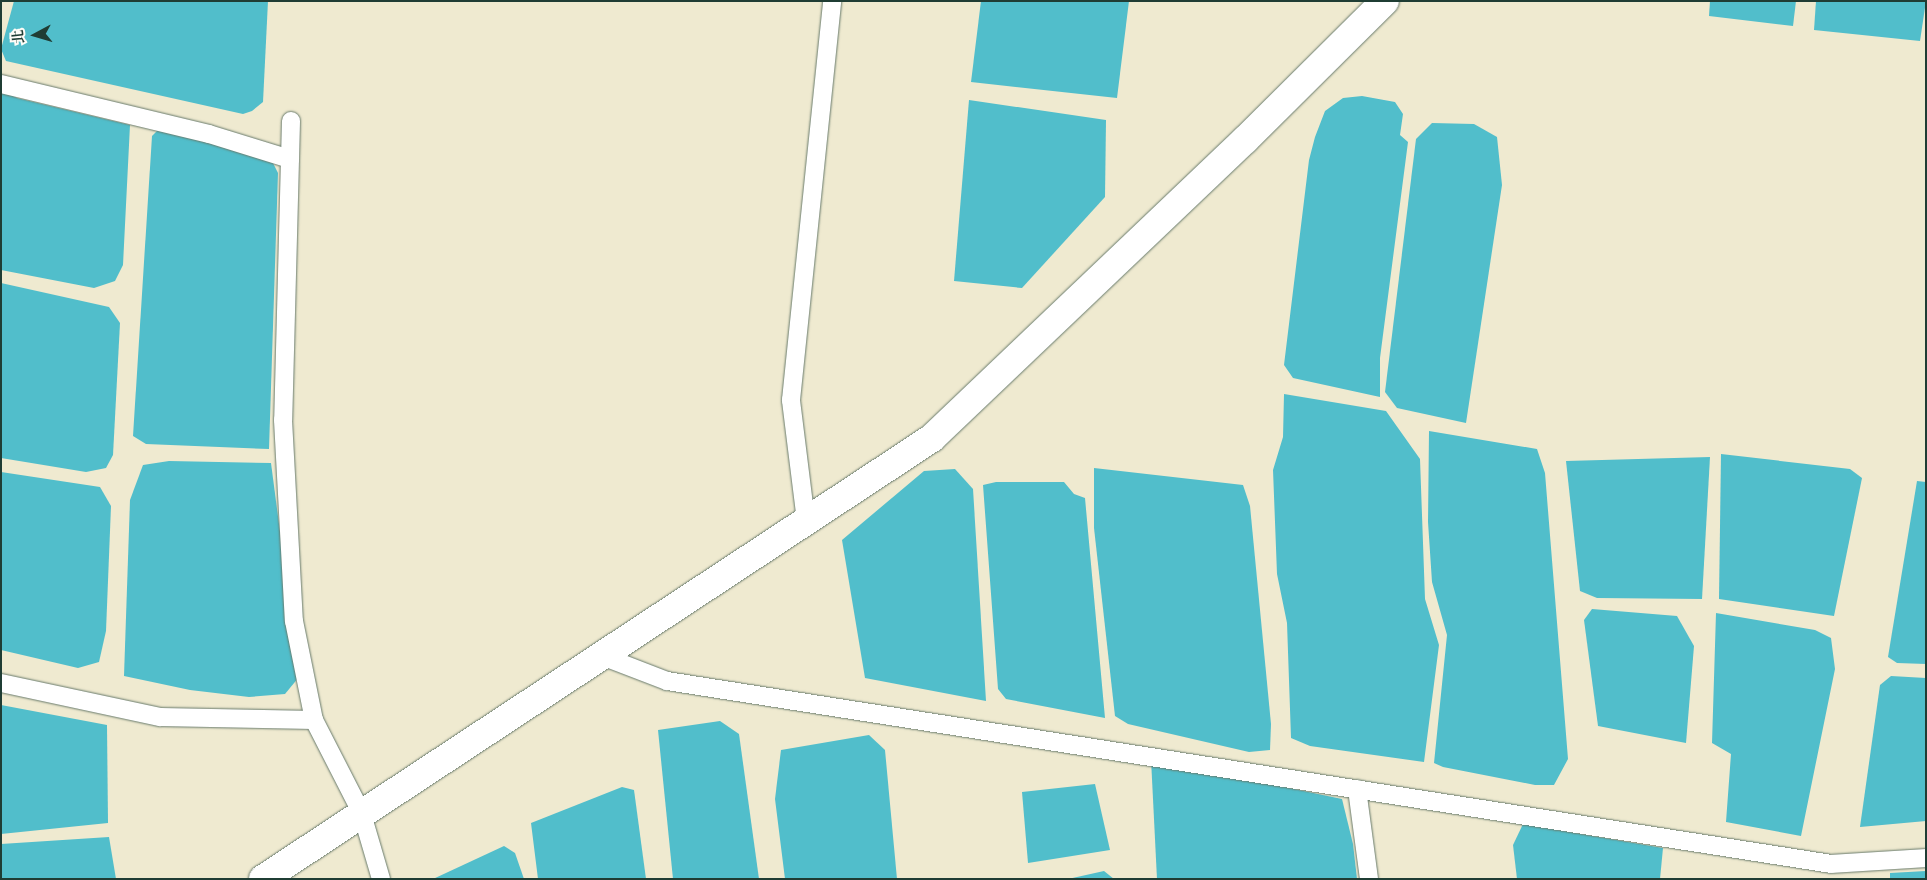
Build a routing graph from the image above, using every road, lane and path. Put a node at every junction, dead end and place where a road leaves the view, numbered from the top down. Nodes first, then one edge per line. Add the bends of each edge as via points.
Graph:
1 (832, 1) edge
2 (1385, 1) edge
3 (1, 84) edge
4 (291, 121) dead end
5 (290, 159) junction
6 (806, 521) junction
7 (602, 656) junction
8 (1, 683) edge
9 (314, 720) junction
10 (1357, 789) junction
11 (362, 814) junction
12 (1926, 858) edge
13 (263, 879) edge
14 (380, 879) edge
15 (1369, 879) edge

1 - 6 lane via 791,400
2 - 6 street via 1245,140 932,438
3 - 5 lane via 209,134
4 - 5 lane
5 - 9 lane via 283,420 294,621
6 - 7 street
7 - 10 lane via 666,681
7 - 11 street
8 - 9 lane via 160,717
9 - 11 lane
10 - 12 lane via 1830,864
10 - 15 lane
11 - 13 street
11 - 14 lane

